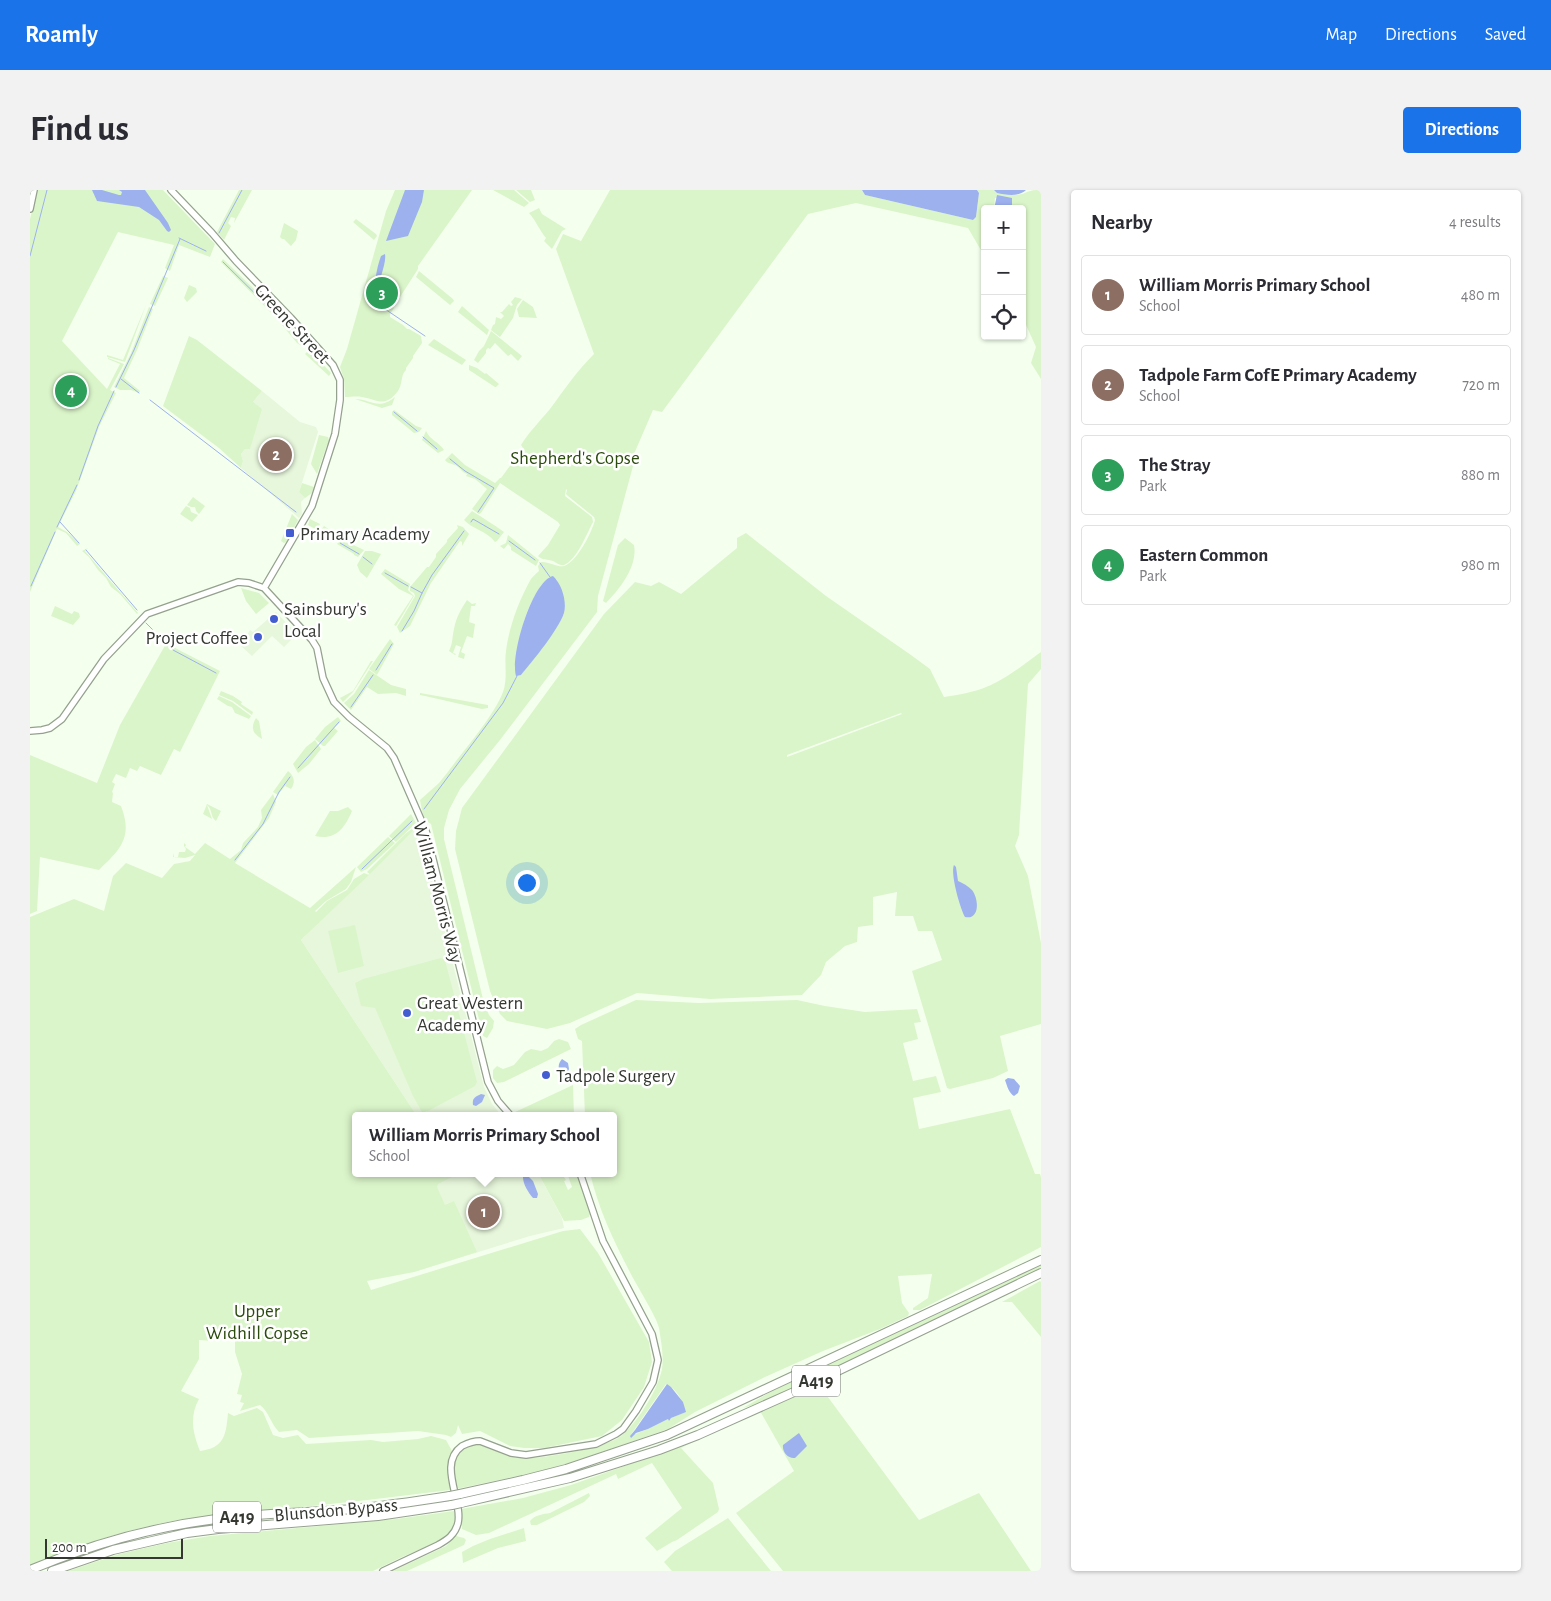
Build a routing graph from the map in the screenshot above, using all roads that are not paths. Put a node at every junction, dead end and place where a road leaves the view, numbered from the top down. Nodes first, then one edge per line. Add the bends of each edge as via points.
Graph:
1 (34, 190) edge
2 (171, 190) edge
3 (30, 209) edge
4 (264, 588) junction
5 (30, 731) edge
6 (508, 1112) edge
7 (581, 1177) edge
8 (1041, 1260) edge
9 (1041, 1273) edge
10 (30, 1570) edge
11 (52, 1571) edge
12 (383, 1571) edge

1 - 3 street
2 - 4 street, Greene Street via 333,365 340,380 335,434 312,506
4 - 5 street via 247,582 234,583 147,614 104,659 62,719 50,728
4 - 6 street, William Morris Way via 318,648 323,678 334,702 387,748 396,762 429,840 488,1082
7 - 12 street via 603,1241 652,1334 658,1360 654,1382 626,1425 596,1444 526,1455 504,1451 480,1441 464,1445 454,1454 451,1465 458,1520 455,1530 446,1541
8 - 10 highway, Blunsdon Bypass / A419, bridge via 667,1435 584,1464 450,1496 186,1524 108,1542
9 - 11 highway, Blunsdon Bypass / A419, bridge via 741,1416 658,1450 585,1474 521,1491 378,1516 187,1533 113,1550

